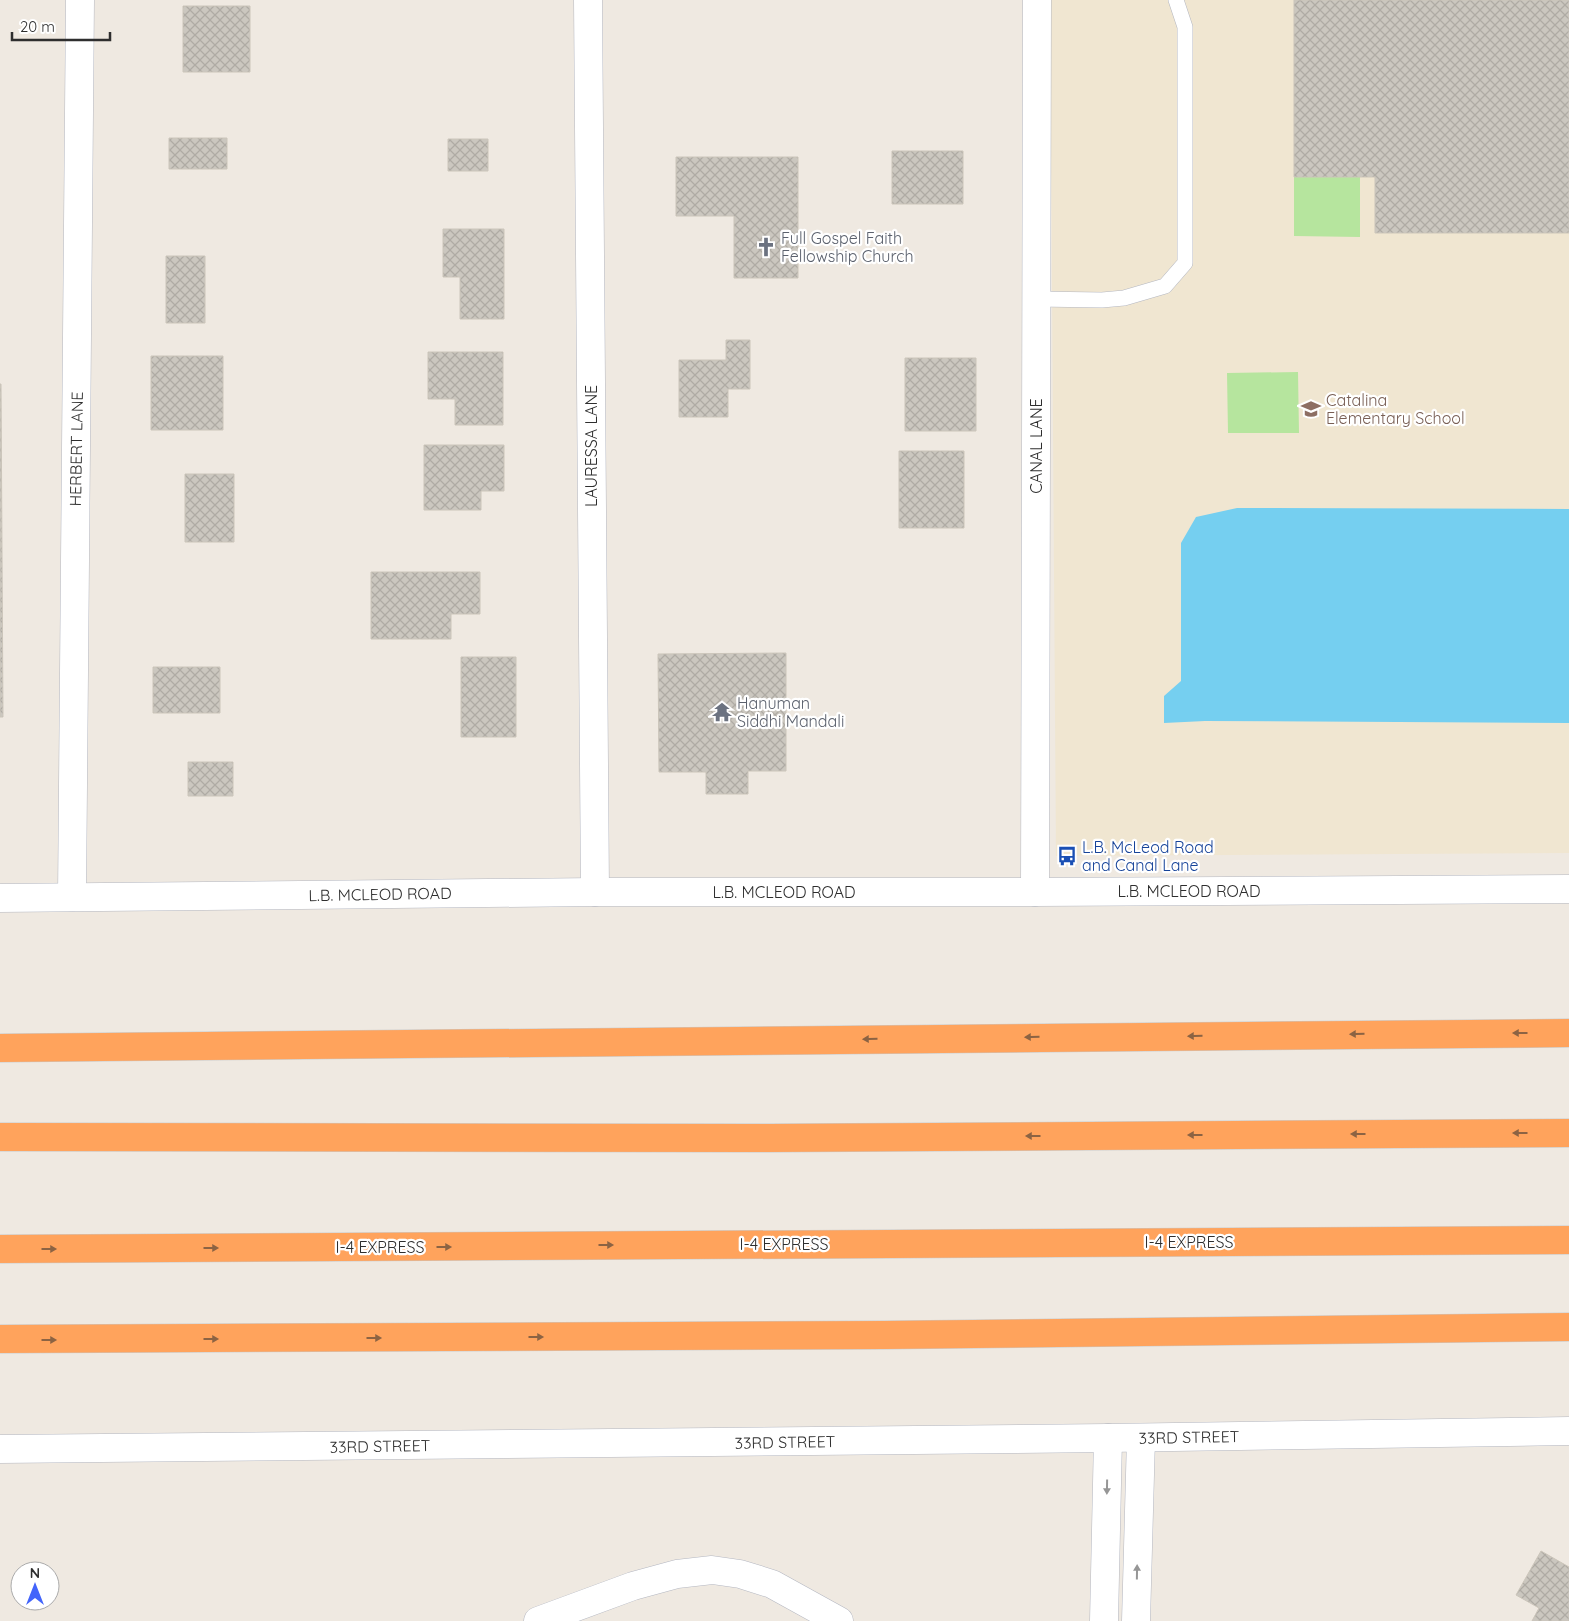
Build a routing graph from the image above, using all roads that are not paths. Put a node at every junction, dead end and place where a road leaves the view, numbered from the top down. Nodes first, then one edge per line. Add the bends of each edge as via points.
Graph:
1 (80, 0) edge
2 (588, 0) edge
3 (1037, 0) edge
4 (1176, 0) edge
5 (1036, 299) junction
6 (1569, 889) edge
7 (595, 892) junction
8 (1035, 892) junction
9 (0, 898) edge
10 (72, 898) junction
11 (1569, 1033) edge
12 (0, 1048) edge
13 (1569, 1133) edge
14 (0, 1137) edge
15 (1569, 1240) edge
16 (0, 1249) edge
17 (1569, 1327) edge
18 (0, 1339) edge
19 (1569, 1430) edge
20 (1108, 1438) junction
21 (1141, 1438) junction
22 (0, 1449) edge
23 (538, 1621) edge
24 (839, 1621) edge
25 (1104, 1621) edge
26 (1136, 1621) edge

1 - 10 street, HERBERT LANE
2 - 7 street, LAURESSA LANE
3 - 5 street, CANAL LANE
4 - 5 lane via 1184,27 1186,263 1165,286 1124,298
5 - 8 street, CANAL LANE
6 - 8 street, L.B. MCLEOD ROAD
7 - 8 street, L.B. MCLEOD ROAD
7 - 10 street, L.B. MCLEOD ROAD
9 - 10 street, L.B. MCLEOD ROAD
11 -> 12 highway
13 -> 14 highway via 769,1138
16 -> 15 highway, I-4 EXPRESS
18 -> 17 highway via 885,1335
19 - 21 street, 33RD STREET
20 - 21 street, 33RD STREET
20 - 22 street, 33RD STREET
20 -> 25 street
26 -> 21 street
23 - 24 street via 633,1586 677,1574 712,1570 772,1584

